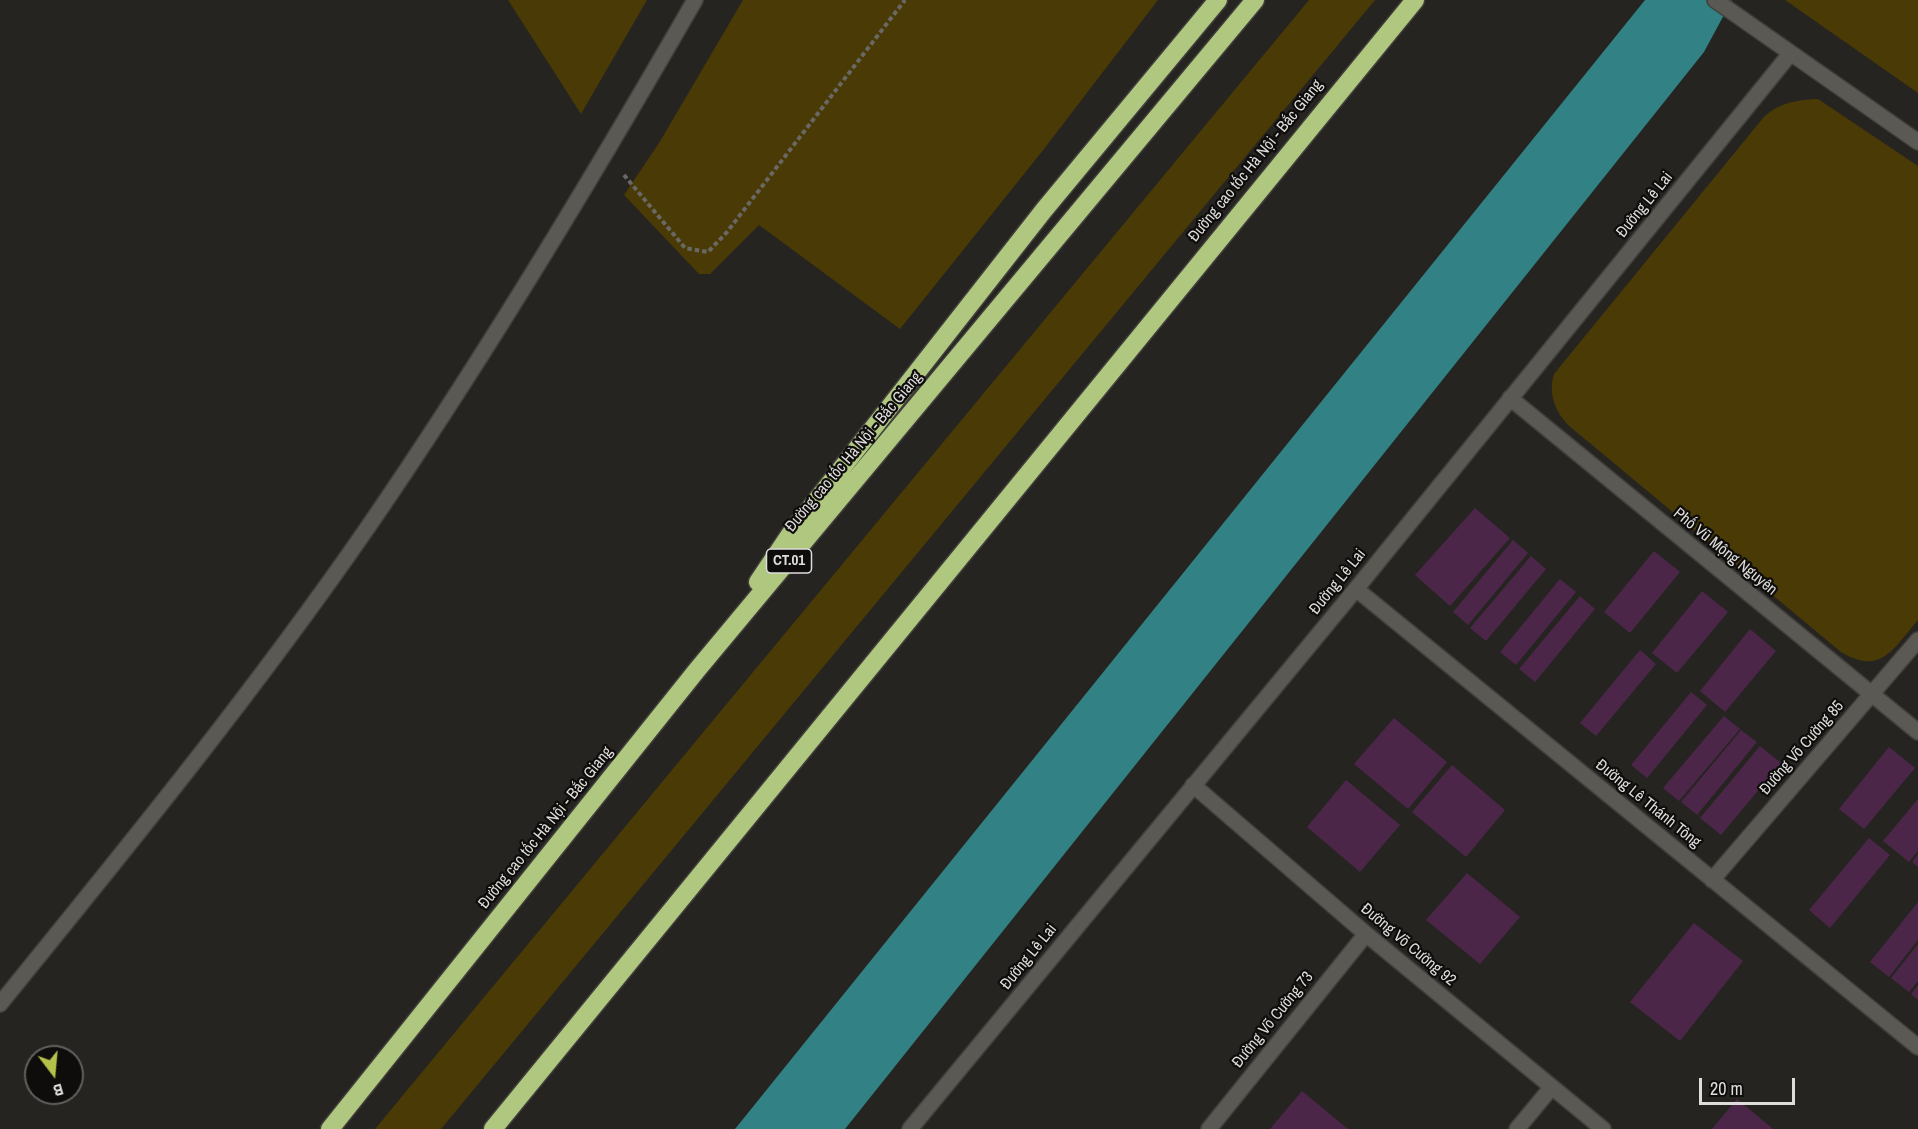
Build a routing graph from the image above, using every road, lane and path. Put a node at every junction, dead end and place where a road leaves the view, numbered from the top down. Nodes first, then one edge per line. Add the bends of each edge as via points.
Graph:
1 (695, 0) edge
2 (904, 0) edge
3 (1218, 0) edge
4 (1256, 0) edge
5 (1415, 0) edge
6 (1422, 0) edge
7 (1719, 3) edge
8 (1790, 54) junction
9 (1362, 62) junction
10 (1918, 142) edge
11 (624, 175) dead end
12 (1510, 398) junction
13 (1356, 589) junction
14 (1918, 640) edge
15 (697, 670) junction
16 (1871, 695) junction
17 (1918, 732) edge
18 (1193, 785) junction
19 (1712, 880) junction
20 (1366, 934) junction
21 (0, 1004) edge
22 (1918, 1047) edge
23 (1551, 1088) junction
24 (330, 1129) edge
25 (493, 1129) edge
26 (910, 1129) edge
27 (1209, 1129) edge
28 (1517, 1129) edge
29 (1603, 1129) edge

1 - 21 street via 564,225 367,528 208,744
2 - 11 path via 708,252 685,248
3 - 15 highway via 1037,219 791,533
4 - 15 highway, Đường cao tốc Hà Nội - Bắc Giang / CT.01
5 - 9 highway, Đường cao tốc Hà Nội - Bắc Giang
6 - 9 highway
7 - 8 street
8 - 10 street
8 - 12 street, Đường Lê Lai
9 - 25 highway, Đường cao tốc Hà Nội - Bắc Giang
12 - 13 street, Đường Lê Lai
12 - 16 street, Phố Vũ Mộng Nguyên
13 - 18 street, Đường Lê Lai
13 - 19 street, Đường Lê Thánh Tông
14 - 16 street, Đường Võ Cường 85
15 - 24 highway, Đường cao tốc Hà Nội - Bắc Giang / CT.01
16 - 17 street, Phố Vũ Mộng Nguyên
16 - 19 street, Đường Võ Cường 85
18 - 20 street, Đường Võ Cường 92
18 - 26 street, Đường Lê Lai
19 - 22 street, Đường Lê Thánh Tông
20 - 23 street, Đường Võ Cường 92
20 - 27 street, Đường Võ Cường 73
23 - 28 street
23 - 29 street, Đường Võ Cường 92

